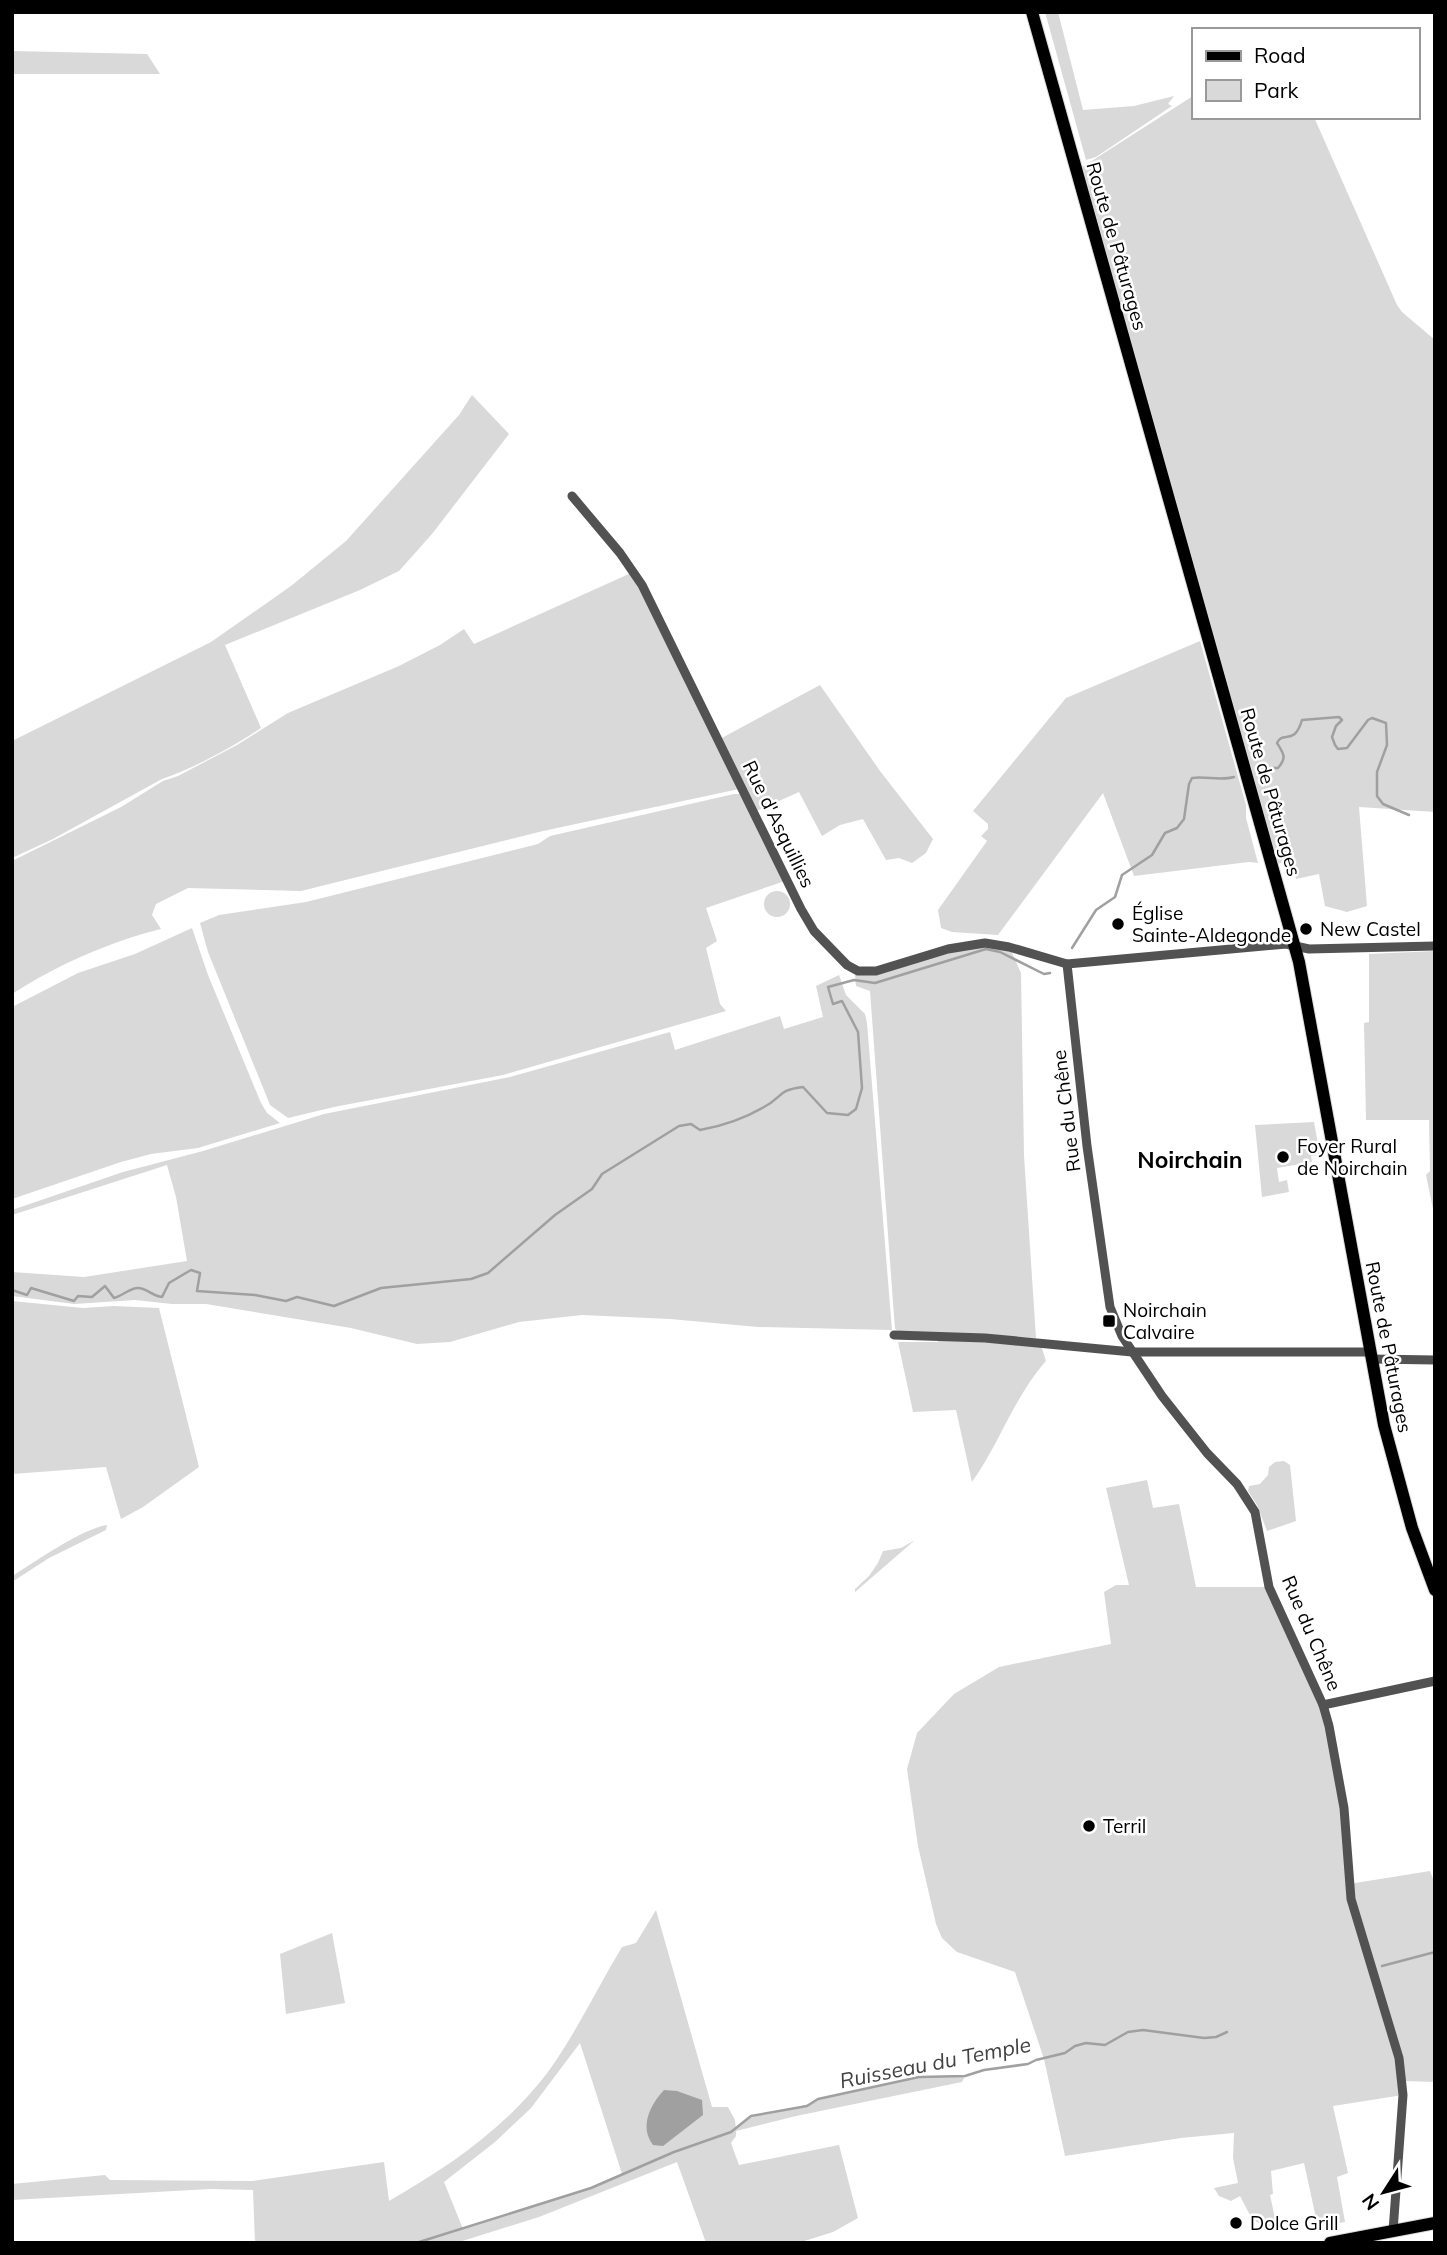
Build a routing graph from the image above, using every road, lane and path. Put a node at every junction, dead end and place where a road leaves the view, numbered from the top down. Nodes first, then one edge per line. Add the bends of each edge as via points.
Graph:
1 (1032, 12) edge
2 (572, 496) dead end
3 (1294, 946) junction
4 (1435, 946) edge
5 (1067, 964) junction
6 (894, 1335) dead end
7 (1132, 1352) junction
8 (1370, 1355) junction
9 (1435, 1360) edge
10 (1435, 1590) edge
11 (1435, 1681) edge
12 (1323, 1705) junction
13 (1435, 2223) edge
14 (1393, 2231) junction
15 (1365, 2240) edge
16 (1330, 2243) edge

1 - 3 main road, Route de Pâturages
2 - 5 street, Rue d'Asquillies via 647,594 792,890 814,931 830,949 848,965 866,972 985,943
3 - 4 street
3 - 5 street
3 - 8 main road, Route de Pâturages
5 - 7 street, Rue du Chêne via 1102,1267 1114,1320
6 - 7 street
7 - 8 street
7 - 12 street, Rue du Chêne via 1177,1416 1252,1506 1269,1587
8 - 9 street
8 - 10 main road, Route de Pâturages via 1401,1492
11 - 12 street
12 - 14 street, Rue du Chêne via 1345,1808 1351,1899 1402,2075
13 - 14 main road
14 - 15 main road
15 - 16 main road

